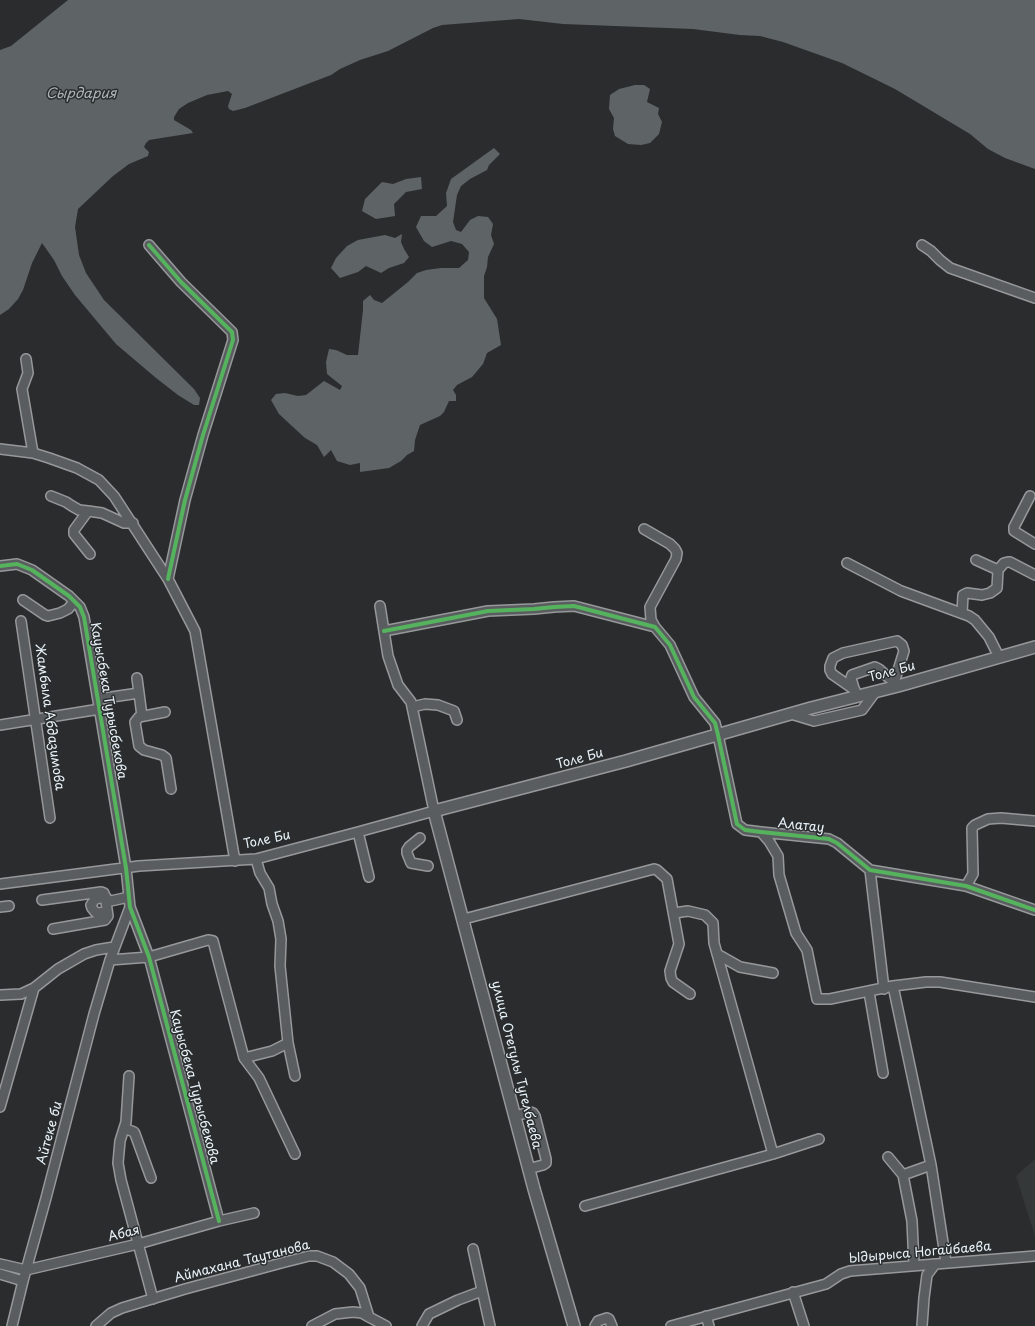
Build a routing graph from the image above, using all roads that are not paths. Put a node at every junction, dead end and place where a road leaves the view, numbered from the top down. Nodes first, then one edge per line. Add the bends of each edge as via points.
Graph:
1 (149, 245) dead end
2 (922, 245) dead end
3 (1035, 298) edge
4 (26, 359) dead end
5 (0, 449) edge
6 (32, 453) junction
7 (51, 496) dead end
8 (1030, 496) dead end
9 (88, 511) junction
10 (132, 523) junction
11 (644, 529) dead end
12 (1035, 544) edge
13 (90, 554) dead end
14 (976, 560) dead end
15 (847, 563) dead end
16 (0, 566) edge
17 (998, 570) junction
18 (1035, 575) edge
19 (168, 579) junction
20 (23, 600) dead end
21 (74, 602) junction
22 (380, 606) dead end
23 (962, 613) junction
24 (21, 620) dead end
25 (655, 626) junction
26 (384, 631) junction
27 (1035, 647) edge
28 (998, 657) junction
29 (137, 678) dead end
30 (896, 684) junction
31 (876, 691) junction
32 (139, 693) junction
33 (856, 693) junction
34 (98, 699) junction
35 (412, 707) junction
36 (100, 710) junction
37 (165, 712) dead end
38 (791, 714) junction
39 (142, 716) junction
40 (36, 720) junction
41 (457, 720) dead end
42 (0, 725) edge
43 (718, 735) junction
44 (171, 788) dead end
45 (434, 811) junction
46 (50, 818) dead end
47 (1035, 821) edge
48 (358, 832) junction
49 (761, 832) junction
50 (420, 838) dead end
51 (256, 859) junction
52 (235, 861) junction
53 (428, 866) dead end
54 (123, 868) junction
55 (870, 870) junction
56 (370, 877) dead end
57 (0, 884) edge
58 (966, 886) junction
59 (129, 897) junction
60 (42, 900) dead end
61 (106, 904) junction
62 (130, 907) junction
63 (1035, 910) edge
64 (674, 913) junction
65 (464, 919) junction
66 (53, 930) dead end
67 (114, 947) junction
68 (717, 954) junction
69 (149, 957) junction
70 (110, 960) junction
71 (773, 973) dead end
72 (34, 988) junction
73 (889, 988) junction
74 (869, 992) junction
75 (690, 994) dead end
76 (0, 995) edge
77 (1035, 997) edge
78 (288, 1043) junction
79 (244, 1058) junction
80 (883, 1073) dead end
81 (129, 1076) dead end
82 (294, 1076) dead end
83 (0, 1107) edge
84 (514, 1116) junction
85 (124, 1128) junction
86 (819, 1139) dead end
87 (294, 1154) dead end
88 (773, 1154) junction
89 (888, 1157) dead end
90 (931, 1165) junction
91 (528, 1169) junction
92 (903, 1175) junction
93 (151, 1178) dead end
94 (585, 1206) dead end
95 (254, 1213) dead end
96 (219, 1221) junction
97 (138, 1244) junction
98 (473, 1249) dead end
99 (1035, 1256) edge
100 (946, 1262) junction
101 (0, 1264) edge
102 (933, 1264) junction
103 (914, 1265) junction
104 (26, 1270) junction
105 (0, 1274) edge
106 (23, 1281) junction
107 (482, 1292) junction
108 (794, 1292) junction
109 (153, 1299) junction
110 (706, 1316) junction
111 (371, 1320) edge
112 (12, 1326) edge
113 (96, 1326) edge
114 (312, 1326) edge
115 (386, 1326) edge
116 (422, 1326) edge
117 (490, 1326) edge
118 (574, 1326) edge
119 (595, 1326) edge
120 (612, 1326) edge
121 (671, 1326) edge
122 (709, 1326) edge
123 (804, 1326) edge
124 (922, 1326) edge

1 - 19 street via 181,282 232,332 233,340 189,486
2 - 3 street via 950,268
4 - 6 street via 28,373 22,388
5 - 6 street
6 - 10 street via 77,468 98,480 114,496
7 - 9 street via 79,510
8 - 12 street via 1014,531
9 - 10 street via 102,513 124,523
9 - 13 street via 74,530 74,534
10 - 19 street
11 - 25 street via 670,544 677,553 650,608 651,620
14 - 17 street
15 - 23 street via 901,591
16 - 21 street, Кауысбека Турысбекова via 17,564 32,570
17 - 18 street via 1002,564 1008,562
17 - 23 street via 997,588 990,594 963,595
19 - 52 street via 195,631
20 - 21 street via 48,616 68,609
21 - 34 street, Кауысбека Турысбекова via 80,607 84,617
22 - 26 street
23 - 28 street via 982,627
24 - 40 street, Жамбыла Абдазимова
25 - 26 street via 574,606 488,611
25 - 43 street, Алатау via 670,645 694,697 715,723
26 - 35 street via 388,656 398,686 410,700
27 - 28 main road, Толе Би
28 - 30 main road, Толе Би
29 - 32 street
30 - 31 main road, Толе Би
30 - 33 street via 875,668 852,675
30 - 33 street via 904,651 897,641 843,653 833,658 830,666 832,674
31 - 33 main road, Толе Би
31 - 38 street via 862,710 814,721
32 - 34 street
32 - 39 street
33 - 38 main road, Толе Би
34 - 36 street, Кауысбека Турысбекова
35 - 41 street via 425,704 438,706 454,711
35 - 45 street
36 - 40 street
36 - 54 street, Кауысбека Турысбекова
37 - 39 street
38 - 43 main road, Толе Би
39 - 44 street via 135,722 139,746 166,758
40 - 42 street
40 - 46 street, Жамбыла Абдазимова
43 - 45 main road, Толе Би
43 - 49 street, Алатау via 737,824 745,830
45 - 48 street, Толе Би
45 - 65 main road, улица Отегулы Тугелбаева
47 - 58 street via 1002,818 988,819 975,825 972,828 973,874
48 - 51 street, Толе Би
48 - 56 street
49 - 55 street, Алатау via 829,839
49 - 74 street via 778,856 779,875 796,933 807,950 817,999
50 - 53 street via 407,850 409,860 413,864
51 - 52 street, Толе Би
51 - 78 street via 260,873 269,888 278,921
52 - 54 street, Толе Би
54 - 57 street, Толе Би
54 - 59 street, Кауысбека Турысбекова
55 - 58 street, Алатау
55 - 73 street
58 - 63 street, Алатау
59 - 61 street
59 - 62 street, Кауысбека Турысбекова
60 - 61 street via 101,892 104,893
61 - 66 street via 105,920
62 - 67 street, Айтеке би
62 - 69 street, Кауысбека Турысбекова
64 - 65 street via 667,879 654,869
64 - 68 street via 688,911 708,917 713,926
64 - 75 street via 679,944 670,974 673,982
65 - 84 main road, улица Отегулы Тугелбаева
67 - 70 street, Айтеке би
67 - 72 street via 96,950 70,961
68 - 71 street via 740,967
68 - 88 street
69 - 70 street
69 - 79 street via 208,940 213,941
69 - 96 street, Кауысбека Турысбекова
70 - 104 street, Айтеке би
72 - 76 street via 21,994
72 - 83 street
73 - 74 street
73 - 77 street via 916,982 940,982
73 - 90 street
74 - 80 street
78 - 79 street via 272,1051
78 - 82 street
79 - 87 street via 259,1078
81 - 85 street
84 - 91 main road, улица Отегулы Тугелбаева
84 - 91 street via 533,1113 543,1145 546,1163
85 - 93 street via 134,1132
85 - 97 street via 118,1163
86 - 88 street
88 - 94 street
89 - 92 street
90 - 92 street
90 - 100 street
91 - 118 main road, улица Отегулы Тугелбаева
92 - 103 street via 912,1221
95 - 96 street, Абая
96 - 97 street, Абая
97 - 104 street, Абая
97 - 109 street
98 - 107 street
99 - 100 street, Ыдырыса Ногайбаева
100 - 102 street, Ыдырыса Ногайбаева
101 - 104 street, Абая
102 - 103 street, Ыдырыса Ногайбаева
102 - 124 street via 927,1275
103 - 108 street, Ыдырыса Ногайбаева via 850,1271 826,1284
104 - 106 street, Айтеке би
105 - 106 street
106 - 112 street, Айтеке би
107 - 116 street via 429,1314
107 - 117 street
108 - 110 street, Ыдырыса Ногайбаева
108 - 123 street
109 - 111 street, Аймахана Таутанова via 285,1262 317,1256 333,1262 354,1280 360,1288
109 - 113 street, Аймахана Таутанова via 111,1313
110 - 121 street, Ыдырыса Ногайбаева
110 - 122 street
111 - 114 street via 362,1313 353,1312 335,1314
111 - 115 street
119 - 120 street via 598,1321 609,1318

